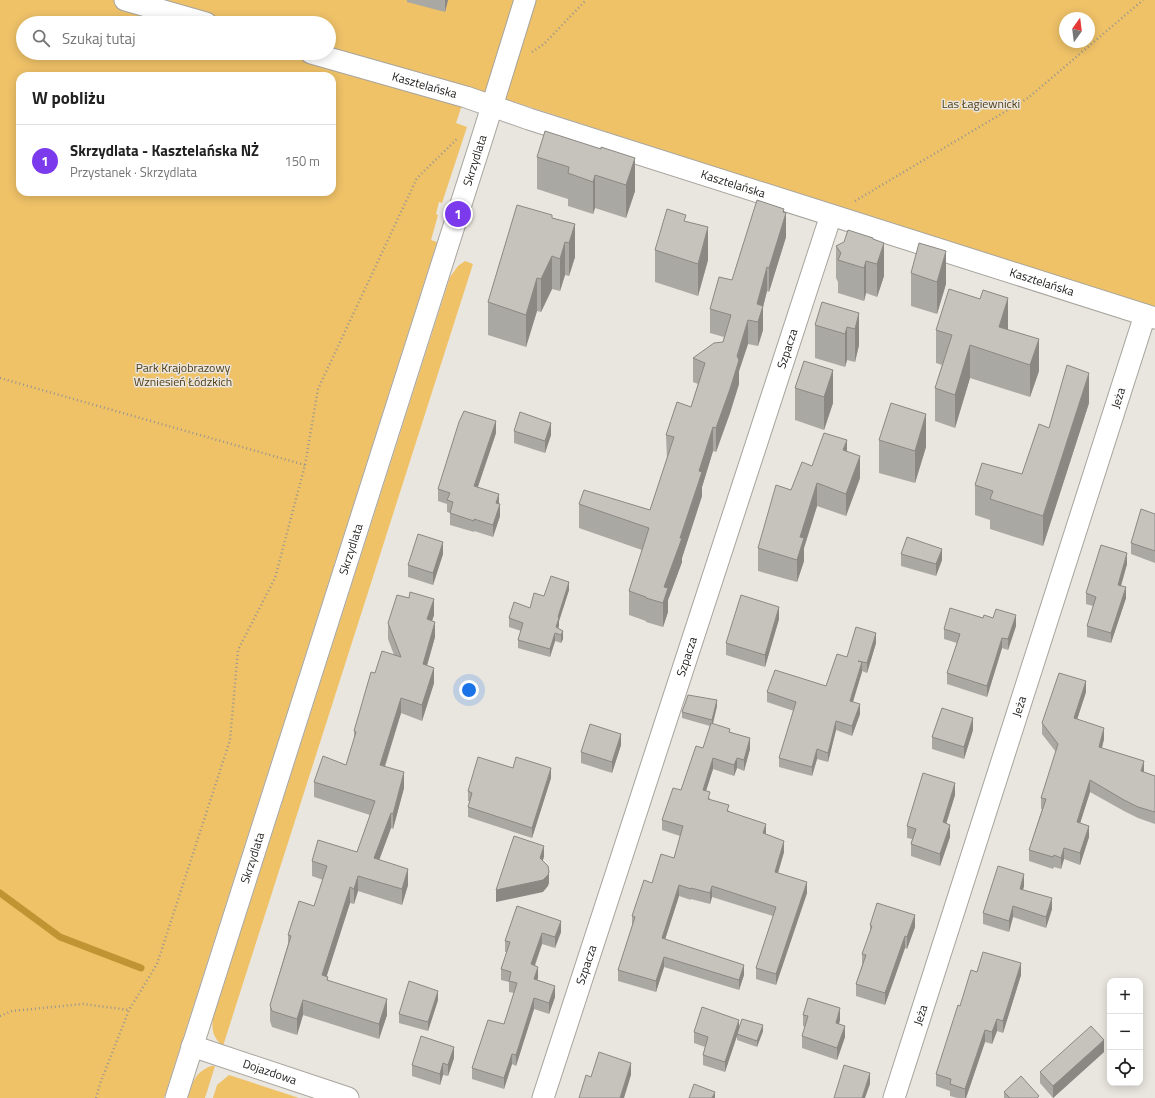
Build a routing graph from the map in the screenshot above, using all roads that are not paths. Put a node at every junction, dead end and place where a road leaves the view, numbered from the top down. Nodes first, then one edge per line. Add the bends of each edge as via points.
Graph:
1 (125, 0) edge
2 (525, 0) edge
3 (181, 16) edge
4 (336, 60) edge
5 (492, 106) junction
6 (831, 215) junction
7 (1150, 316) edge
8 (192, 1046) junction
9 (176, 1098) edge
10 (348, 1098) edge
11 (543, 1098) edge
12 (894, 1098) edge

1 - 3 street
2 - 5 street, Skrzydlata
4 - 5 street, Kasztelańska
5 - 6 street, Kasztelańska via 529,120
5 - 8 street, Skrzydlata
6 - 7 street, Kasztelańska
6 - 11 street, Szpacza
7 - 12 street, Jeża
8 - 9 street, Skrzydlata
8 - 10 street, Dojazdowa

